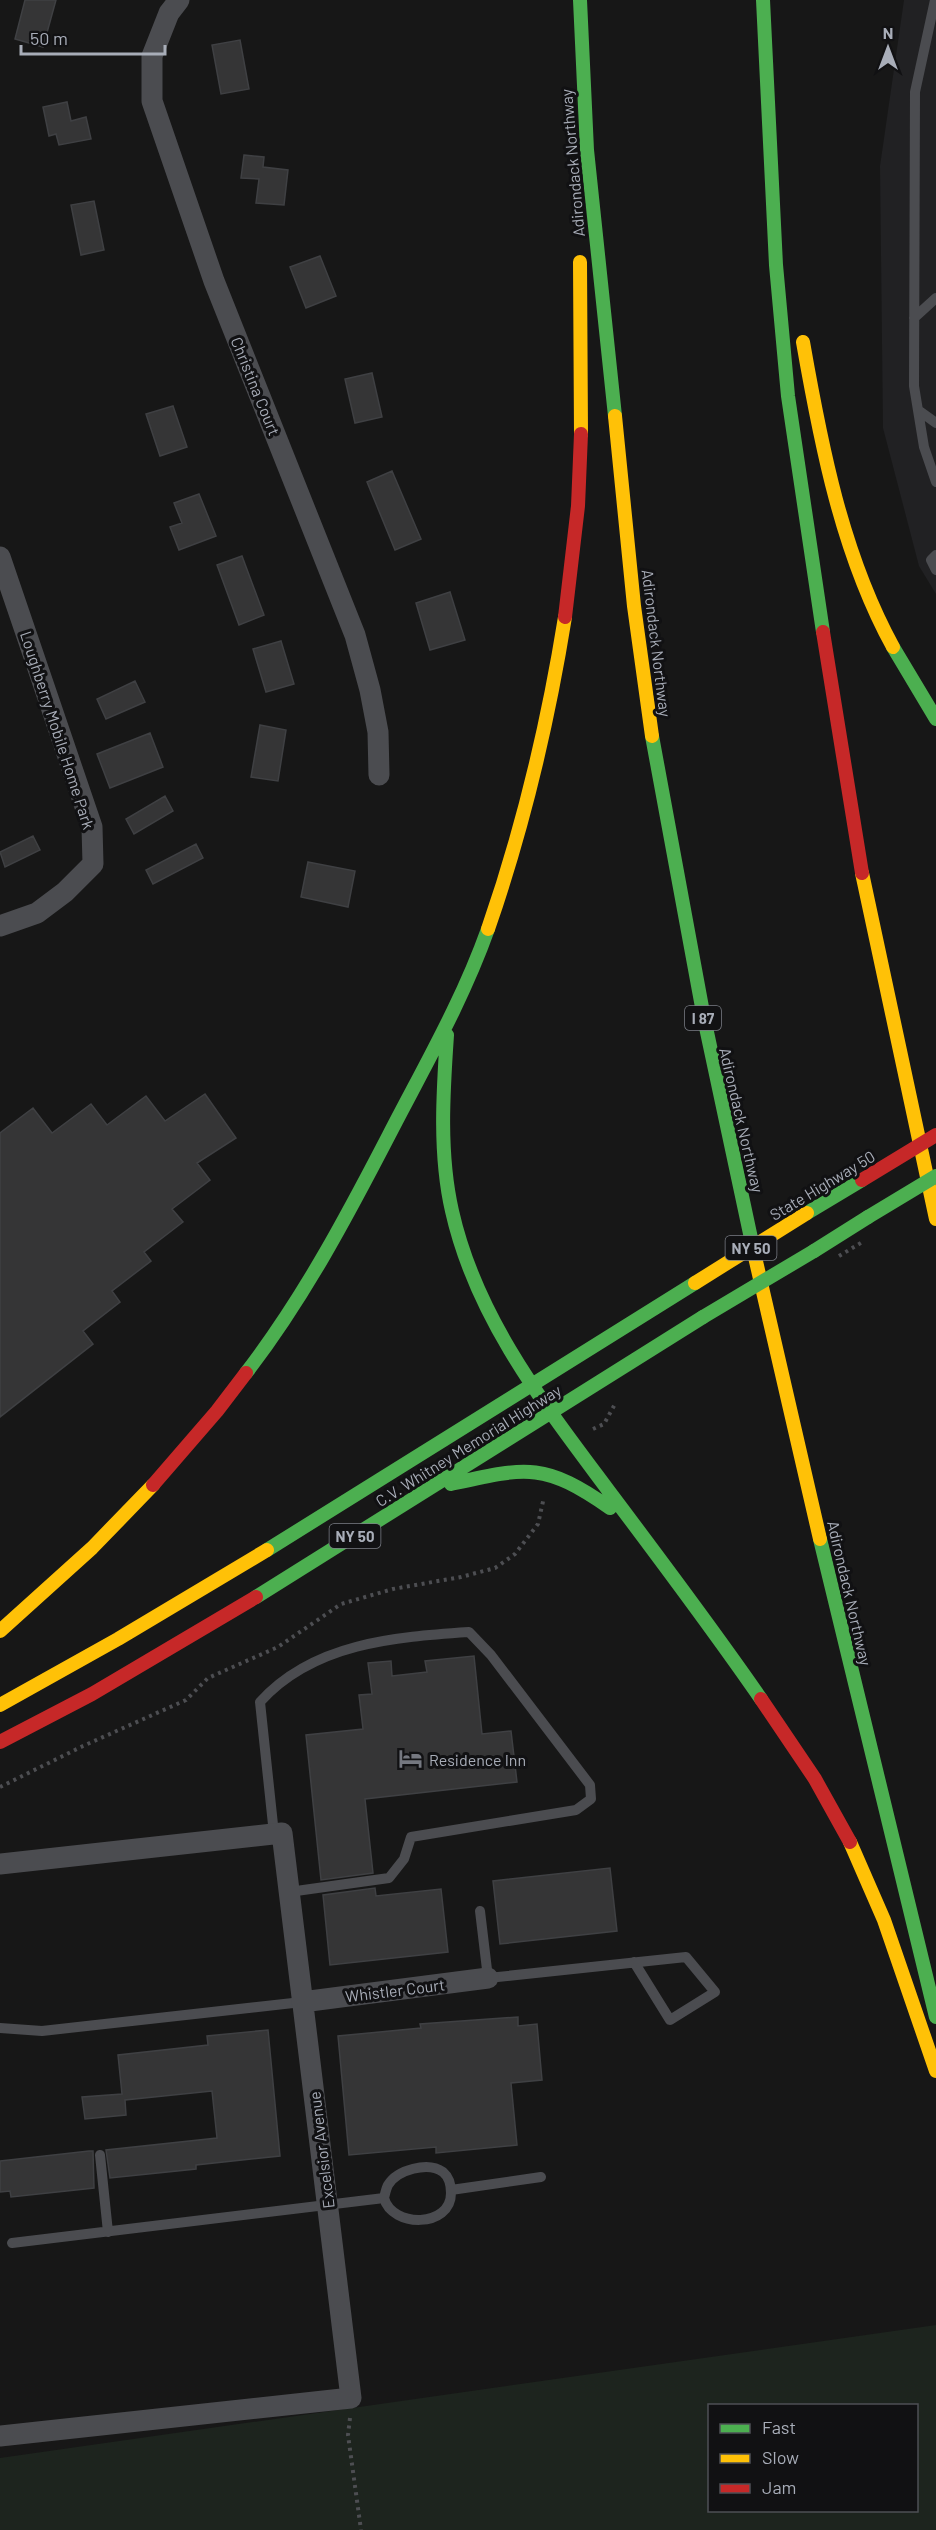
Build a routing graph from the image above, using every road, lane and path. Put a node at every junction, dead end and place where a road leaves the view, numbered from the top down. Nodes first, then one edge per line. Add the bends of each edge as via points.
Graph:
1 (179, 0) edge
2 (580, 0) edge
3 (763, 0) edge
4 (936, 0) edge
5 (581, 87) junction
6 (769, 135) junction
7 (580, 216) dead end
8 (580, 251) dead end
9 (790, 263) dead end
10 (936, 298) edge
11 (914, 318) junction
12 (801, 332) dead end
13 (918, 410) junction
14 (936, 423) edge
15 (936, 482) edge
16 (936, 555) edge
17 (0, 557) edge
18 (936, 570) edge
19 (936, 719) edge
20 (379, 775) dead end
21 (0, 926) edge
22 (448, 1021) junction
23 (936, 1135) edge
24 (936, 1176) edge
25 (936, 1219) edge
26 (695, 1283) joint
27 (531, 1387) junction
28 (615, 1403) dead end
29 (550, 1413) junction
30 (569, 1439) junction
31 (548, 1473) junction
32 (429, 1489) junction
33 (640, 1531) junction
34 (0, 1631) edge
35 (0, 1705) edge
36 (0, 1742) edge
37 (0, 1787) edge
38 (274, 1834) junction
39 (0, 1863) edge
40 (289, 1892) junction
41 (480, 1911) dead end
42 (634, 1962) junction
43 (488, 1978) junction
44 (302, 2002) junction
45 (936, 2017) edge
46 (0, 2028) edge
47 (936, 2071) edge
48 (100, 2155) dead end
49 (541, 2178) dead end
50 (451, 2190) junction
51 (384, 2198) junction
52 (327, 2205) junction
53 (108, 2232) junction
54 (12, 2243) dead end
55 (351, 2398) junction
56 (0, 2436) edge
57 (361, 2530) edge

1 - 20 street, Christina Court via 169,13 152,56 152,101 214,281 355,635 378,732
2 - 5 highway, Adirondack Northway / I 87
3 - 6 highway
4 - 11 lane via 915,92
5 - 7 highway
5 - 45 highway, Adirondack Northway / I 87 via 640,650 663,804 707,1038 754,1251
6 - 9 highway
6 - 25 highway via 776,265 806,529 867,904
8 - 22 highway via 579,499 549,712 509,870 480,952
10 - 11 lane
11 - 13 lane
12 - 19 highway via 830,482 854,556 874,609
13 - 14 lane
13 - 15 lane via 924,447
16 - 18 lane via 931,560
17 - 21 street, Loughberry Mobile Home Park via 92,827 93,864 37,914
22 - 27 highway via 442,1104 448,1189 457,1233 502,1339
22 - 34 highway via 324,1257 244,1376 173,1466 127,1515
23 - 26 highway, State Highway 50 / NY 50, bridge
24 - 29 highway, C.V. Whitney Memorial Highway / NY 50, bridge
26 - 27 highway, C.V. Whitney Memorial Highway / NY 50
27 - 29 highway
27 - 35 highway, C.V. Whitney Memorial Highway / NY 50 via 166,1612
28 - 30 path via 604,1424
29 - 30 highway
29 - 32 highway, C.V. Whitney Memorial Highway / NY 50
30 - 33 highway
31 - 32 highway via 515,1469
31 - 33 highway via 578,1485
31 - 37 path via 538,1524 515,1554 495,1568 341,1604 278,1647 208,1677 186,1700
32 - 36 highway, C.V. Whitney Memorial Highway / NY 50 via 219,1621
33 - 47 highway via 792,1741 826,1798 868,1880
38 - 39 street
38 - 40 street, Excelsior Avenue via 282,1833
38 - 40 lane via 260,1702 275,1686 314,1662 365,1643 469,1632 590,1785 591,1799 576,1810 411,1837 404,1859 389,1878
40 - 44 street, Excelsior Avenue
41 - 43 lane
42 - 42 lane via 686,1957 715,1992 670,2020
42 - 43 lane
43 - 44 street, Whistler Court
44 - 46 lane via 42,2031
44 - 52 street, Excelsior Avenue
48 - 53 lane
49 - 50 lane
50 - 51 lane via 443,2173 431,2167 413,2169 388,2184
50 - 51 lane via 447,2210 430,2218 399,2216 386,2208
51 - 52 lane
52 - 53 lane
52 - 55 street, Excelsior Avenue
53 - 54 lane
55 - 56 street
55 - 57 path via 348,2435

